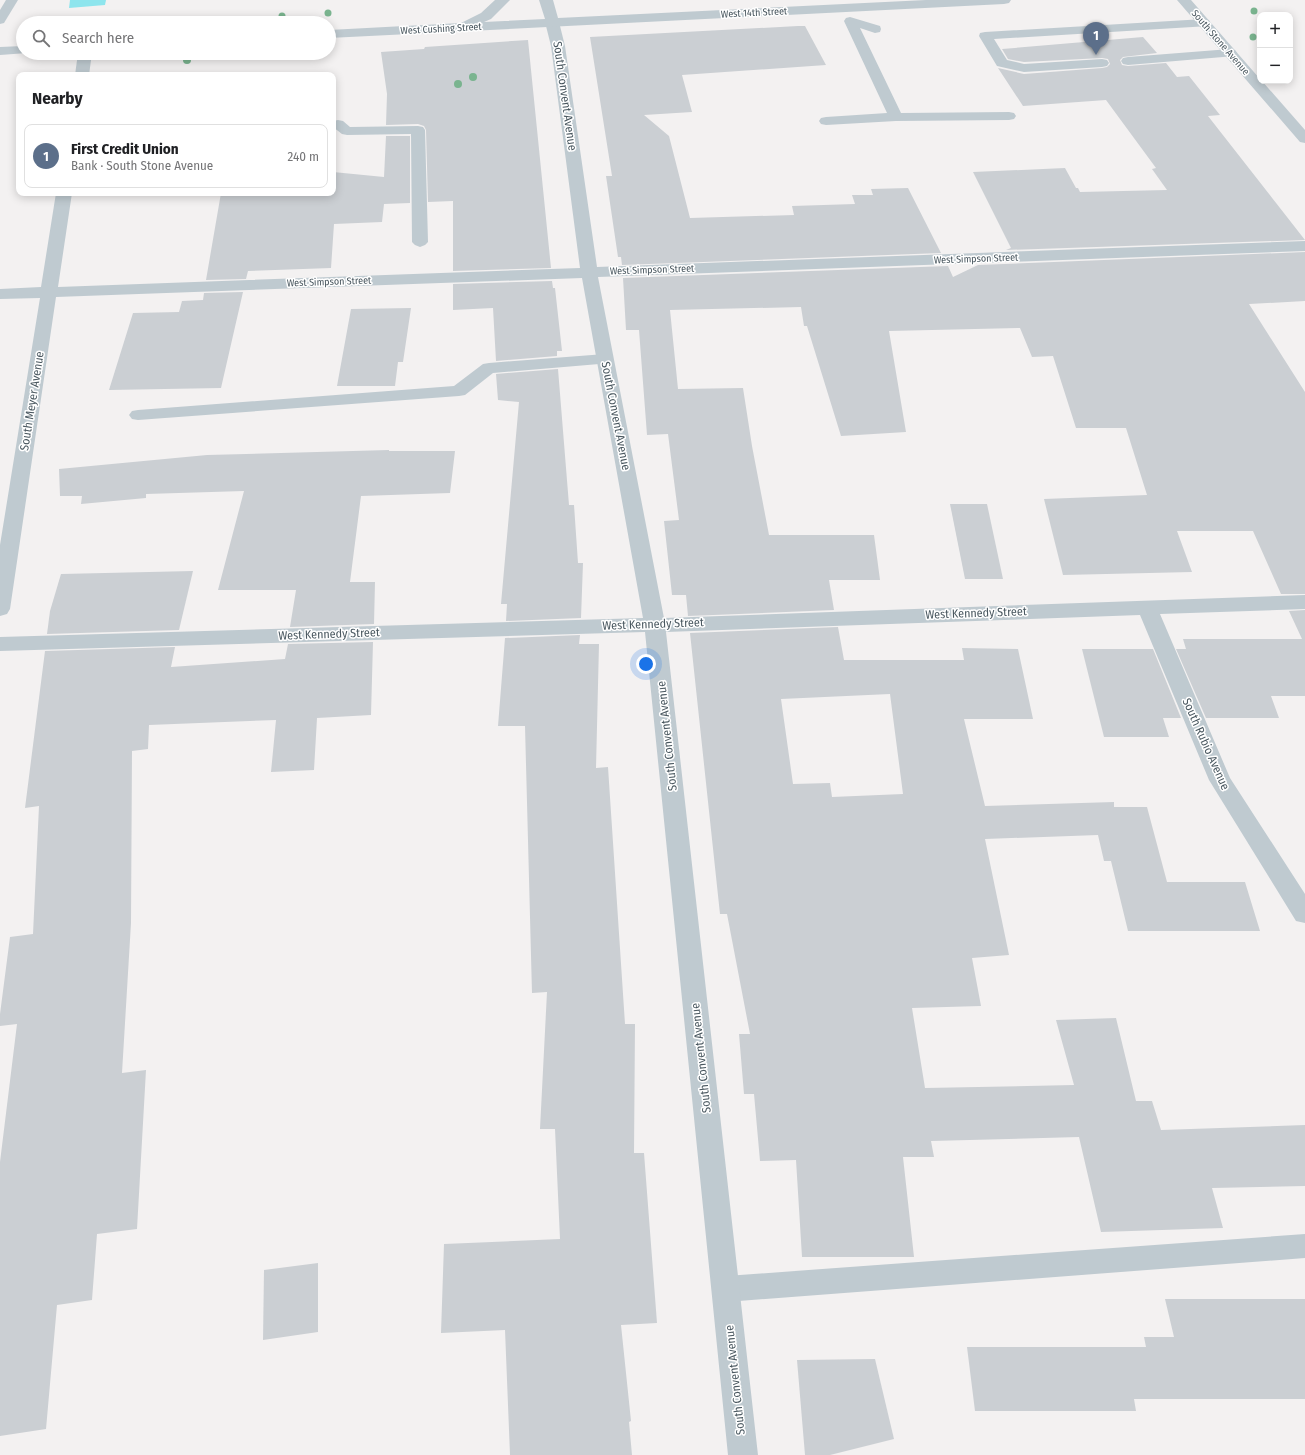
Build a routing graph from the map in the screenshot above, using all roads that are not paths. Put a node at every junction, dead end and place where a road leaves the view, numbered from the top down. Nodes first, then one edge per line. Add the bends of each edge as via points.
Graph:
1 (12, 0) edge
2 (503, 0) edge
3 (546, 0) edge
4 (1004, 0) edge
5 (1184, 0) edge
6 (0, 20) edge
7 (552, 22) junction
8 (1204, 23) junction
9 (462, 27) junction
10 (875, 29) dead end
11 (336, 34) edge
12 (16, 50) edge
13 (0, 51) edge
14 (1230, 53) junction
15 (84, 60) edge
16 (1128, 61) dead end
17 (1102, 63) dead end
18 (82, 72) edge
19 (1009, 116) dead end
20 (896, 117) junction
21 (826, 121) dead end
22 (338, 124) dead end
23 (1305, 139) edge
24 (64, 196) edge
25 (420, 242) dead end
26 (1305, 246) edge
27 (589, 272) junction
28 (49, 291) junction
29 (0, 294) edge
30 (605, 359) junction
31 (138, 415) dead end
32 (1305, 602) edge
33 (1147, 607) junction
34 (0, 609) edge
35 (655, 625) junction
36 (0, 644) edge
37 (1305, 914) edge
38 (1305, 1246) edge
39 (726, 1289) junction
40 (743, 1455) edge

1 - 6 lane
2 - 9 street via 486,16
3 - 7 street, South Convent Avenue
4 - 7 street, West 14th Street
5 - 8 street, South Stone Avenue
7 - 9 street, West Cushing Street
7 - 27 street, South Convent Avenue via 558,46
8 - 14 street, South Stone Avenue
8 - 17 lane via 985,36 1002,63 1010,65 1024,68
9 - 11 street, West Cushing Street
10 - 20 lane via 850,21
12 - 13 street
14 - 16 lane
14 - 23 street, South Stone Avenue
15 - 18 street
19 - 20 lane
20 - 21 lane
22 - 25 lane via 347,131 418,130
24 - 28 street, South Meyer Avenue
26 - 27 street, West Simpson Street
27 - 28 street, West Simpson Street
27 - 30 street, South Convent Avenue
28 - 29 street, West Simpson Street
28 - 34 street, South Meyer Avenue
30 - 31 lane via 489,368 459,391
30 - 35 street, South Convent Avenue
32 - 33 street, West Kennedy Street
33 - 35 street, West Kennedy Street
33 - 37 street, South Rubio Avenue via 1220,780
35 - 36 street, West Kennedy Street
35 - 39 street, South Convent Avenue
38 - 39 lane
39 - 40 street, South Convent Avenue

